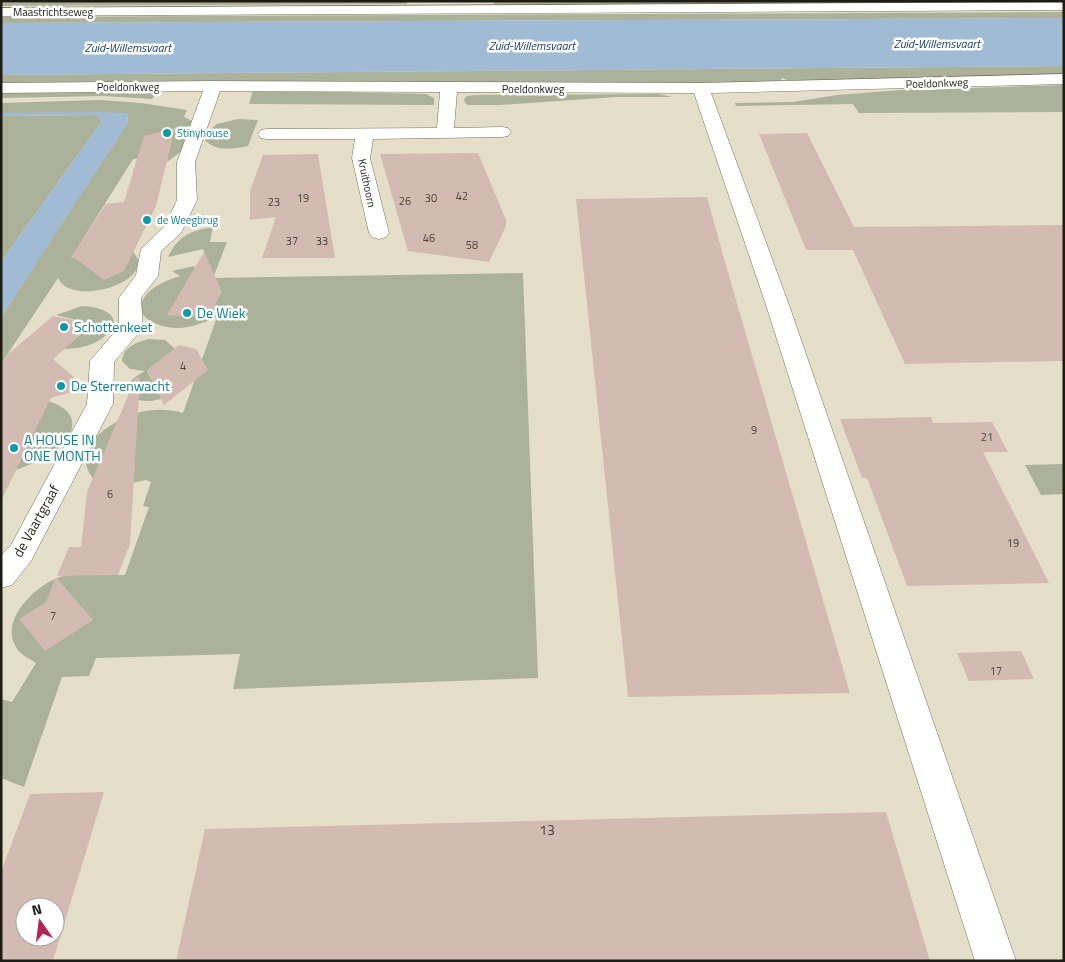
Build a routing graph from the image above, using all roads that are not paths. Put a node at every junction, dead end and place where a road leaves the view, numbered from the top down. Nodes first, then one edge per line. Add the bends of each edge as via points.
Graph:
1 (456, 6) edge
2 (1064, 6) edge
3 (1, 12) edge
4 (1064, 79) edge
5 (213, 86) junction
6 (1, 88) edge
7 (701, 88) junction
8 (449, 89) junction
9 (502, 132) dead end
10 (364, 133) junction
11 (445, 133) junction
12 (267, 134) dead end
13 (378, 233) dead end
14 (1, 576) edge
15 (996, 961) edge

1 - 2 street, Maastrichtseweg
1 - 3 street, Maastrichtseweg
4 - 7 street, Poeldonkweg
5 - 6 street, Poeldonkweg
5 - 8 street, Poeldonkweg
5 - 14 street, de Vaartgraaf via 186,162 187,200 174,229 151,250 146,276 130,298 131,328 102,361 100,404 21,553
7 - 8 street, Poeldonkweg
7 - 15 street via 814,410 920,739
8 - 11 street
9 - 11 street
10 - 11 street
10 - 12 street
10 - 13 street, Kruithoorn via 360,158

